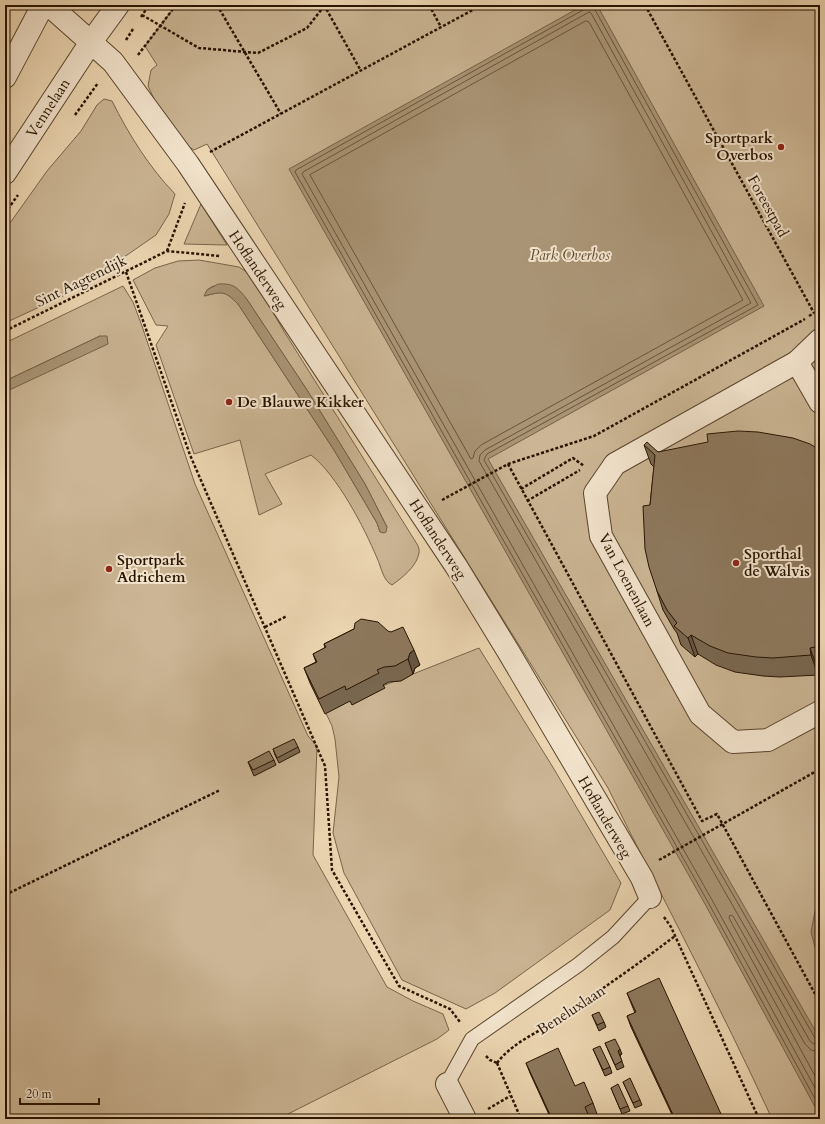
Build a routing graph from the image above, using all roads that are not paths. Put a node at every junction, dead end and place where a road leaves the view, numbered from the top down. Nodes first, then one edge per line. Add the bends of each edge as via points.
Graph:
1 (43, 5) edge
2 (49, 5) edge
3 (118, 5) edge
4 (91, 42) junction
5 (5, 77) edge
6 (5, 172) edge
7 (820, 340) edge
8 (797, 362) junction
9 (820, 402) edge
10 (820, 712) edge
11 (650, 897) joint
12 (447, 1084) joint
13 (474, 1115) edge

1 - 5 street
2 - 4 street, Hoflanderweg
3 - 4 street, Vennelaan
4 - 6 street, Vennelaan
4 - 11 street, Hoflanderweg via 118,69 188,164 456,566 642,878
7 - 8 street, Van Loenenlaan
8 - 9 street
8 - 10 street, Van Loenenlaan via 615,464 595,493 601,536 700,714 733,742 768,740
11 - 12 lane, Beneluxlaan via 607,942 472,1039
12 - 13 street

